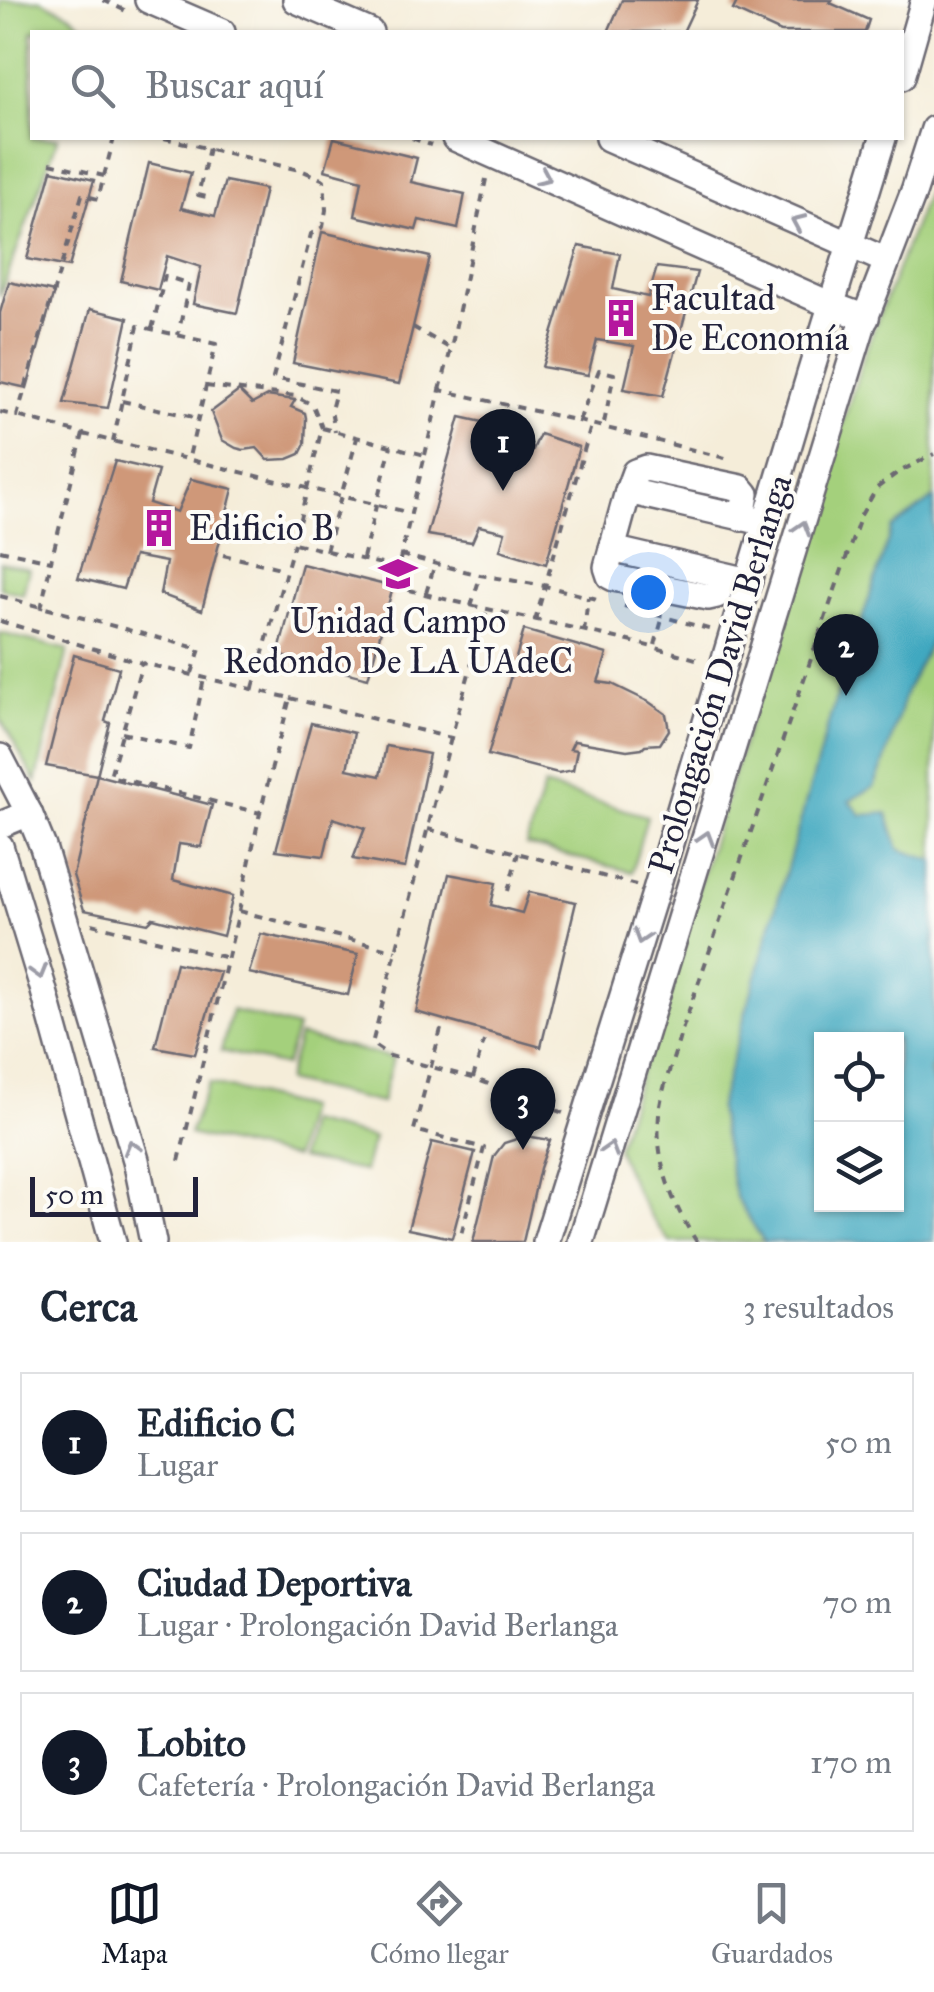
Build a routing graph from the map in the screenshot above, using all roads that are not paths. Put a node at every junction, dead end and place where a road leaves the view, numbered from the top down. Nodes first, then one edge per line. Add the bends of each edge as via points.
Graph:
1 (296, 0) edge
2 (924, 0) edge
3 (162, 3) edge
4 (218, 30) edge
5 (365, 30) edge
6 (904, 70) edge
7 (934, 129) edge
8 (466, 140) edge
9 (612, 140) edge
10 (883, 140) edge
11 (498, 146) edge
12 (851, 246) junction
13 (887, 262) junction
14 (832, 306) junction
15 (866, 318) junction
16 (754, 521) junction
17 (737, 578) junction
18 (0, 757) edge
19 (30, 813) junction
20 (0, 826) edge
21 (0, 846) edge
22 (549, 1232) edge
23 (583, 1240) edge
24 (113, 1242) edge
25 (153, 1242) edge

1 - 5 street
2 - 6 street
3 - 4 street
7 - 13 street, Prolongación David Berlanga
8 - 11 street
12 -> 9 street
10 - 12 street, Prolongación David Berlanga
11 -> 14 street
12 - 13 street
12 - 14 street, Prolongación David Berlanga
13 - 15 street, Prolongación David Berlanga
14 - 15 street
14 - 16 street, Prolongación David Berlanga
23 -> 15 street, Prolongación David Berlanga
16 - 17 street, Prolongación David Berlanga
16 - 17 street via 742,488 642,468 628,490 610,576 708,597
17 -> 22 street, Prolongación David Berlanga via 733,636
18 - 19 street
19 - 20 street
25 -> 19 street via 136,1160
21 -> 24 street
22 - 23 street

